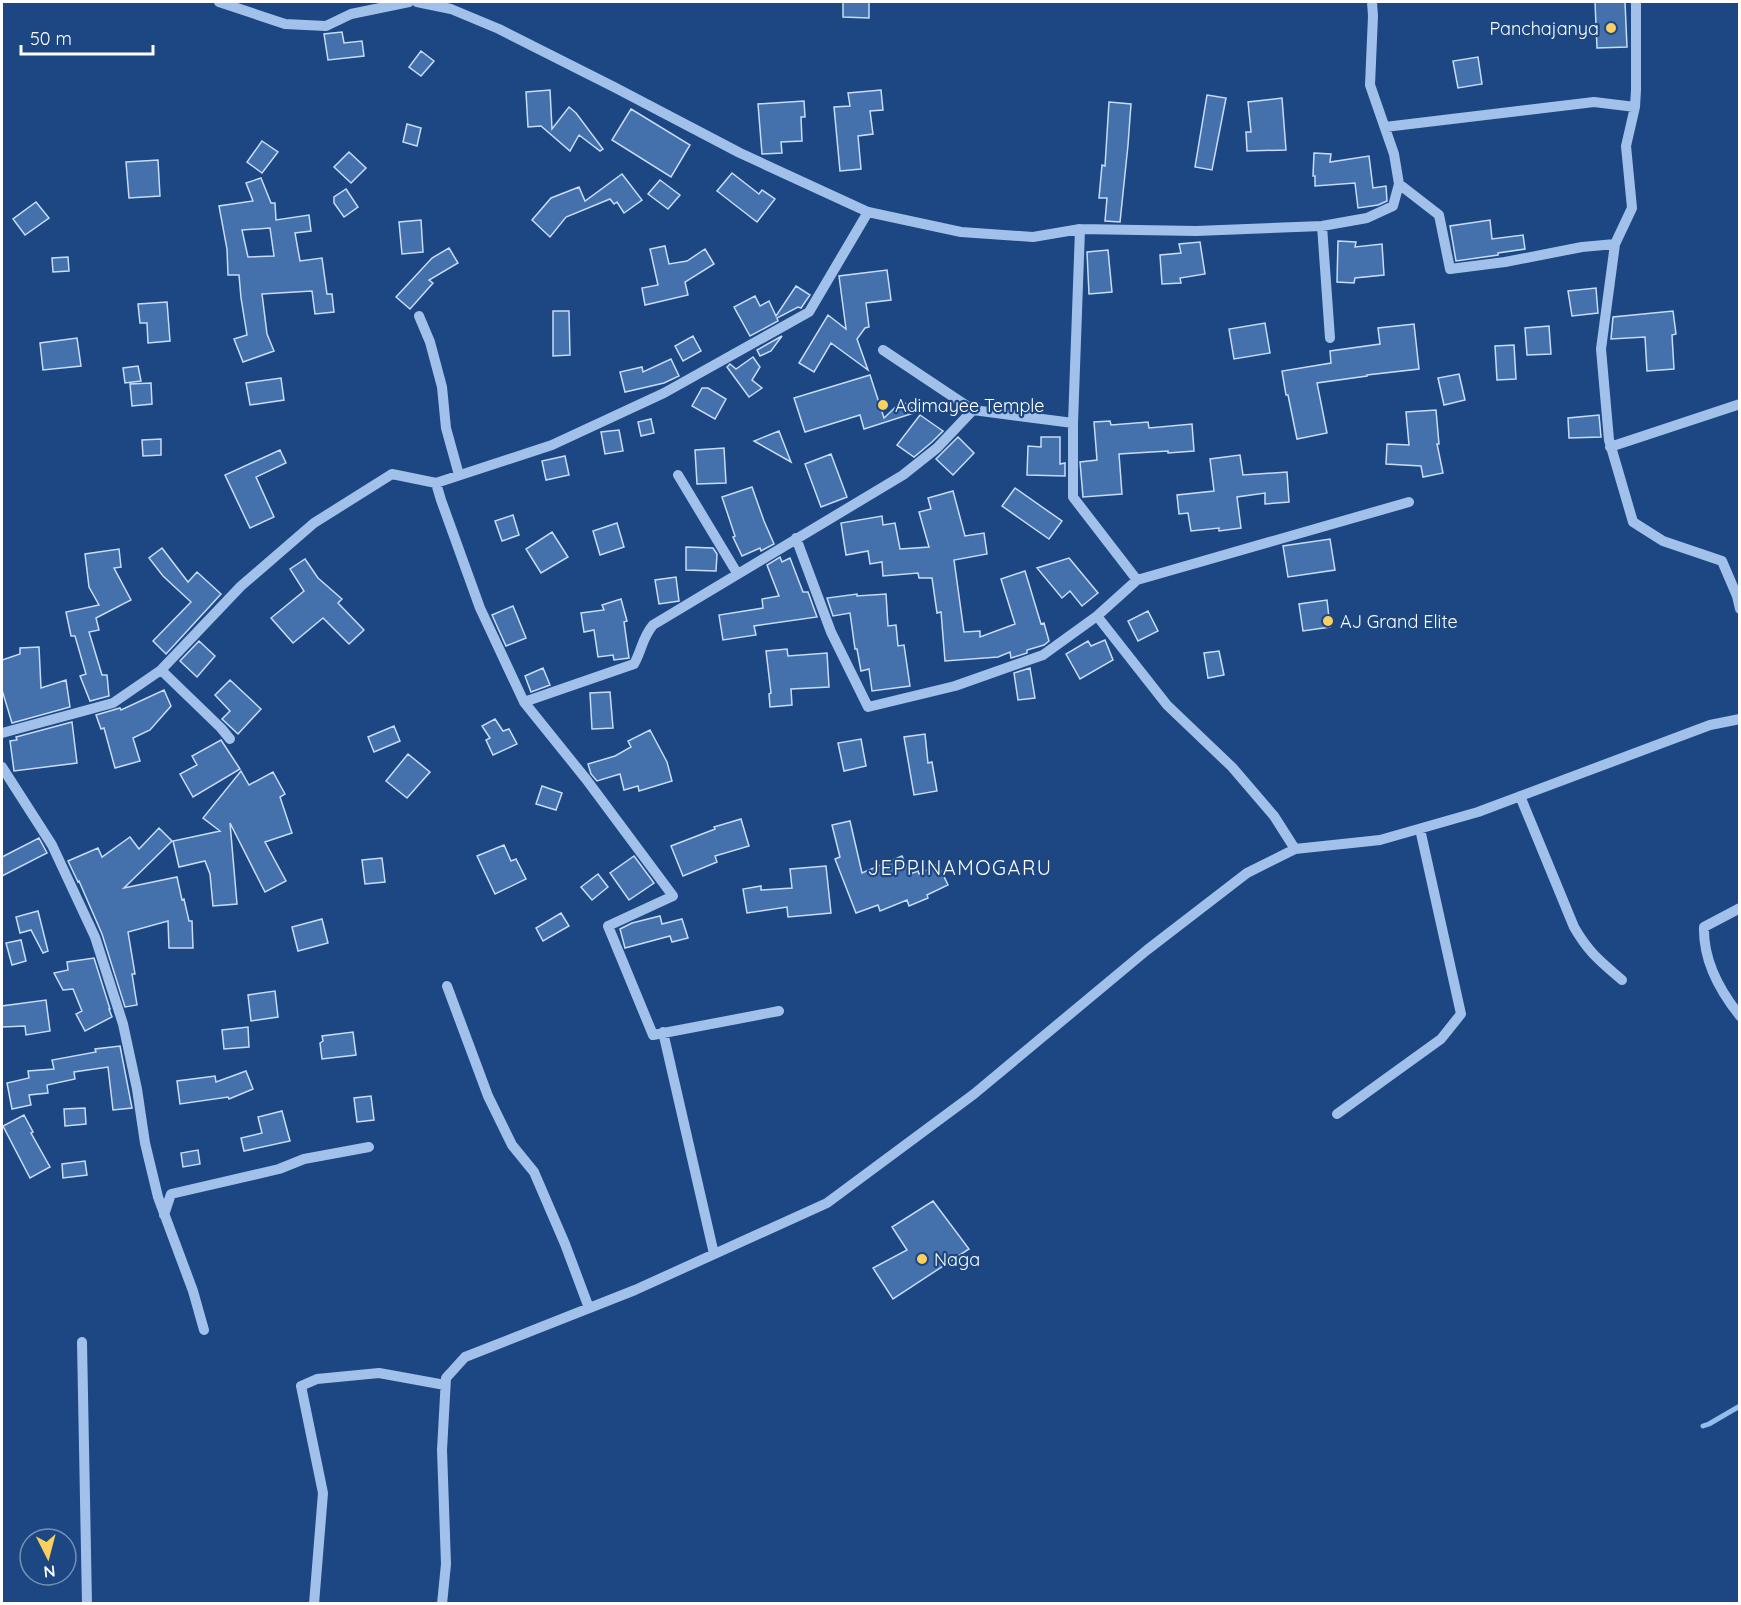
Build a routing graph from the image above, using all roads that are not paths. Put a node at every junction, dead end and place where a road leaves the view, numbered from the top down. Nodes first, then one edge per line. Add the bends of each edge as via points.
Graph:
1 (219, 2) edge
2 (409, 2) edge
3 (417, 2) edge
4 (1372, 2) edge
5 (1636, 2) edge
6 (1635, 107) junction
7 (1385, 128) junction
8 (1399, 184) junction
9 (868, 212) junction
10 (1322, 226) junction
11 (1080, 229) junction
12 (1614, 244) junction
13 (419, 316) dead end
14 (1330, 338) dead end
15 (883, 350) dead end
16 (1740, 404) edge
17 (973, 410) junction
18 (1073, 423) junction
19 (1610, 447) junction
20 (459, 475) junction
21 (678, 475) dead end
22 (436, 483) junction
23 (1409, 502) dead end
24 (796, 538) junction
25 (737, 573) junction
26 (1137, 580) junction
27 (1740, 609) edge
28 (1096, 616) junction
29 (161, 670) junction
30 (524, 702) junction
31 (1740, 719) edge
32 (2, 733) edge
33 (230, 739) dead end
34 (2, 767) edge
35 (1520, 796) junction
36 (1420, 829) junction
37 (1295, 849) junction
38 (1740, 908) edge
39 (1622, 980) dead end
40 (447, 986) dead end
41 (779, 1011) dead end
42 (1740, 1016) edge
43 (663, 1032) junction
44 (1336, 1114) dead end
45 (369, 1147) dead end
46 (165, 1215) junction
47 (714, 1254) junction
48 (589, 1308) junction
49 (204, 1330) dead end
50 (82, 1342) dead end
51 (445, 1385) junction
52 (87, 1604) edge
53 (314, 1604) edge
54 (442, 1604) edge

1 - 2 street via 285,24 326,26 351,14
3 - 9 street via 451,9 500,29 740,153
4 - 7 street via 1370,85
5 - 6 street
6 - 7 street via 1594,102
6 - 12 street via 1626,146 1632,208
7 - 8 street
8 - 10 street via 1393,206 1367,218
8 - 12 street via 1438,215 1450,269
9 - 11 street via 961,232 1034,237
9 - 20 street via 809,312 654,398 552,445
10 - 11 street via 1196,231
10 - 14 street
11 - 18 street
12 - 19 street via 1601,349
13 - 20 street via 442,387 446,428
15 - 17 street
16 - 19 street
17 - 18 street
17 - 24 street via 937,448 903,475
18 - 26 street via 1073,497
19 - 27 street via 1633,522 1663,542 1722,561
20 - 22 street
21 - 25 street
22 - 29 street via 392,474 314,523 241,586
22 - 30 street via 480,608
23 - 26 street
24 - 25 street
24 - 28 street via 831,632 868,707 955,686 1043,655
25 - 30 street via 653,625 645,634 634,664
26 - 28 street
28 - 37 street via 1167,705 1232,767 1274,816
29 - 32 street via 113,704
29 - 33 street
30 - 43 street via 673,896 608,926 652,1035
31 - 35 street via 1710,724
34 - 46 street via 52,845 95,937 123,1024 146,1143
35 - 36 street
35 - 39 street via 1574,927 1585,946
36 - 37 street via 1380,840
36 - 44 street via 1461,1014 1441,1039
37 - 47 street via 1246,873 974,1094 827,1203
38 - 42 street via 1704,927 1705,950 1717,983
40 - 48 street via 488,1096 512,1145 534,1172
41 - 43 street
43 - 47 street
45 - 46 street via 304,1159 279,1169 171,1194
46 - 49 street
47 - 48 street
48 - 51 street via 465,1357 446,1378
50 - 52 street
51 - 53 street via 379,1373 317,1379 301,1386 323,1493
51 - 54 street via 442,1450 446,1564

